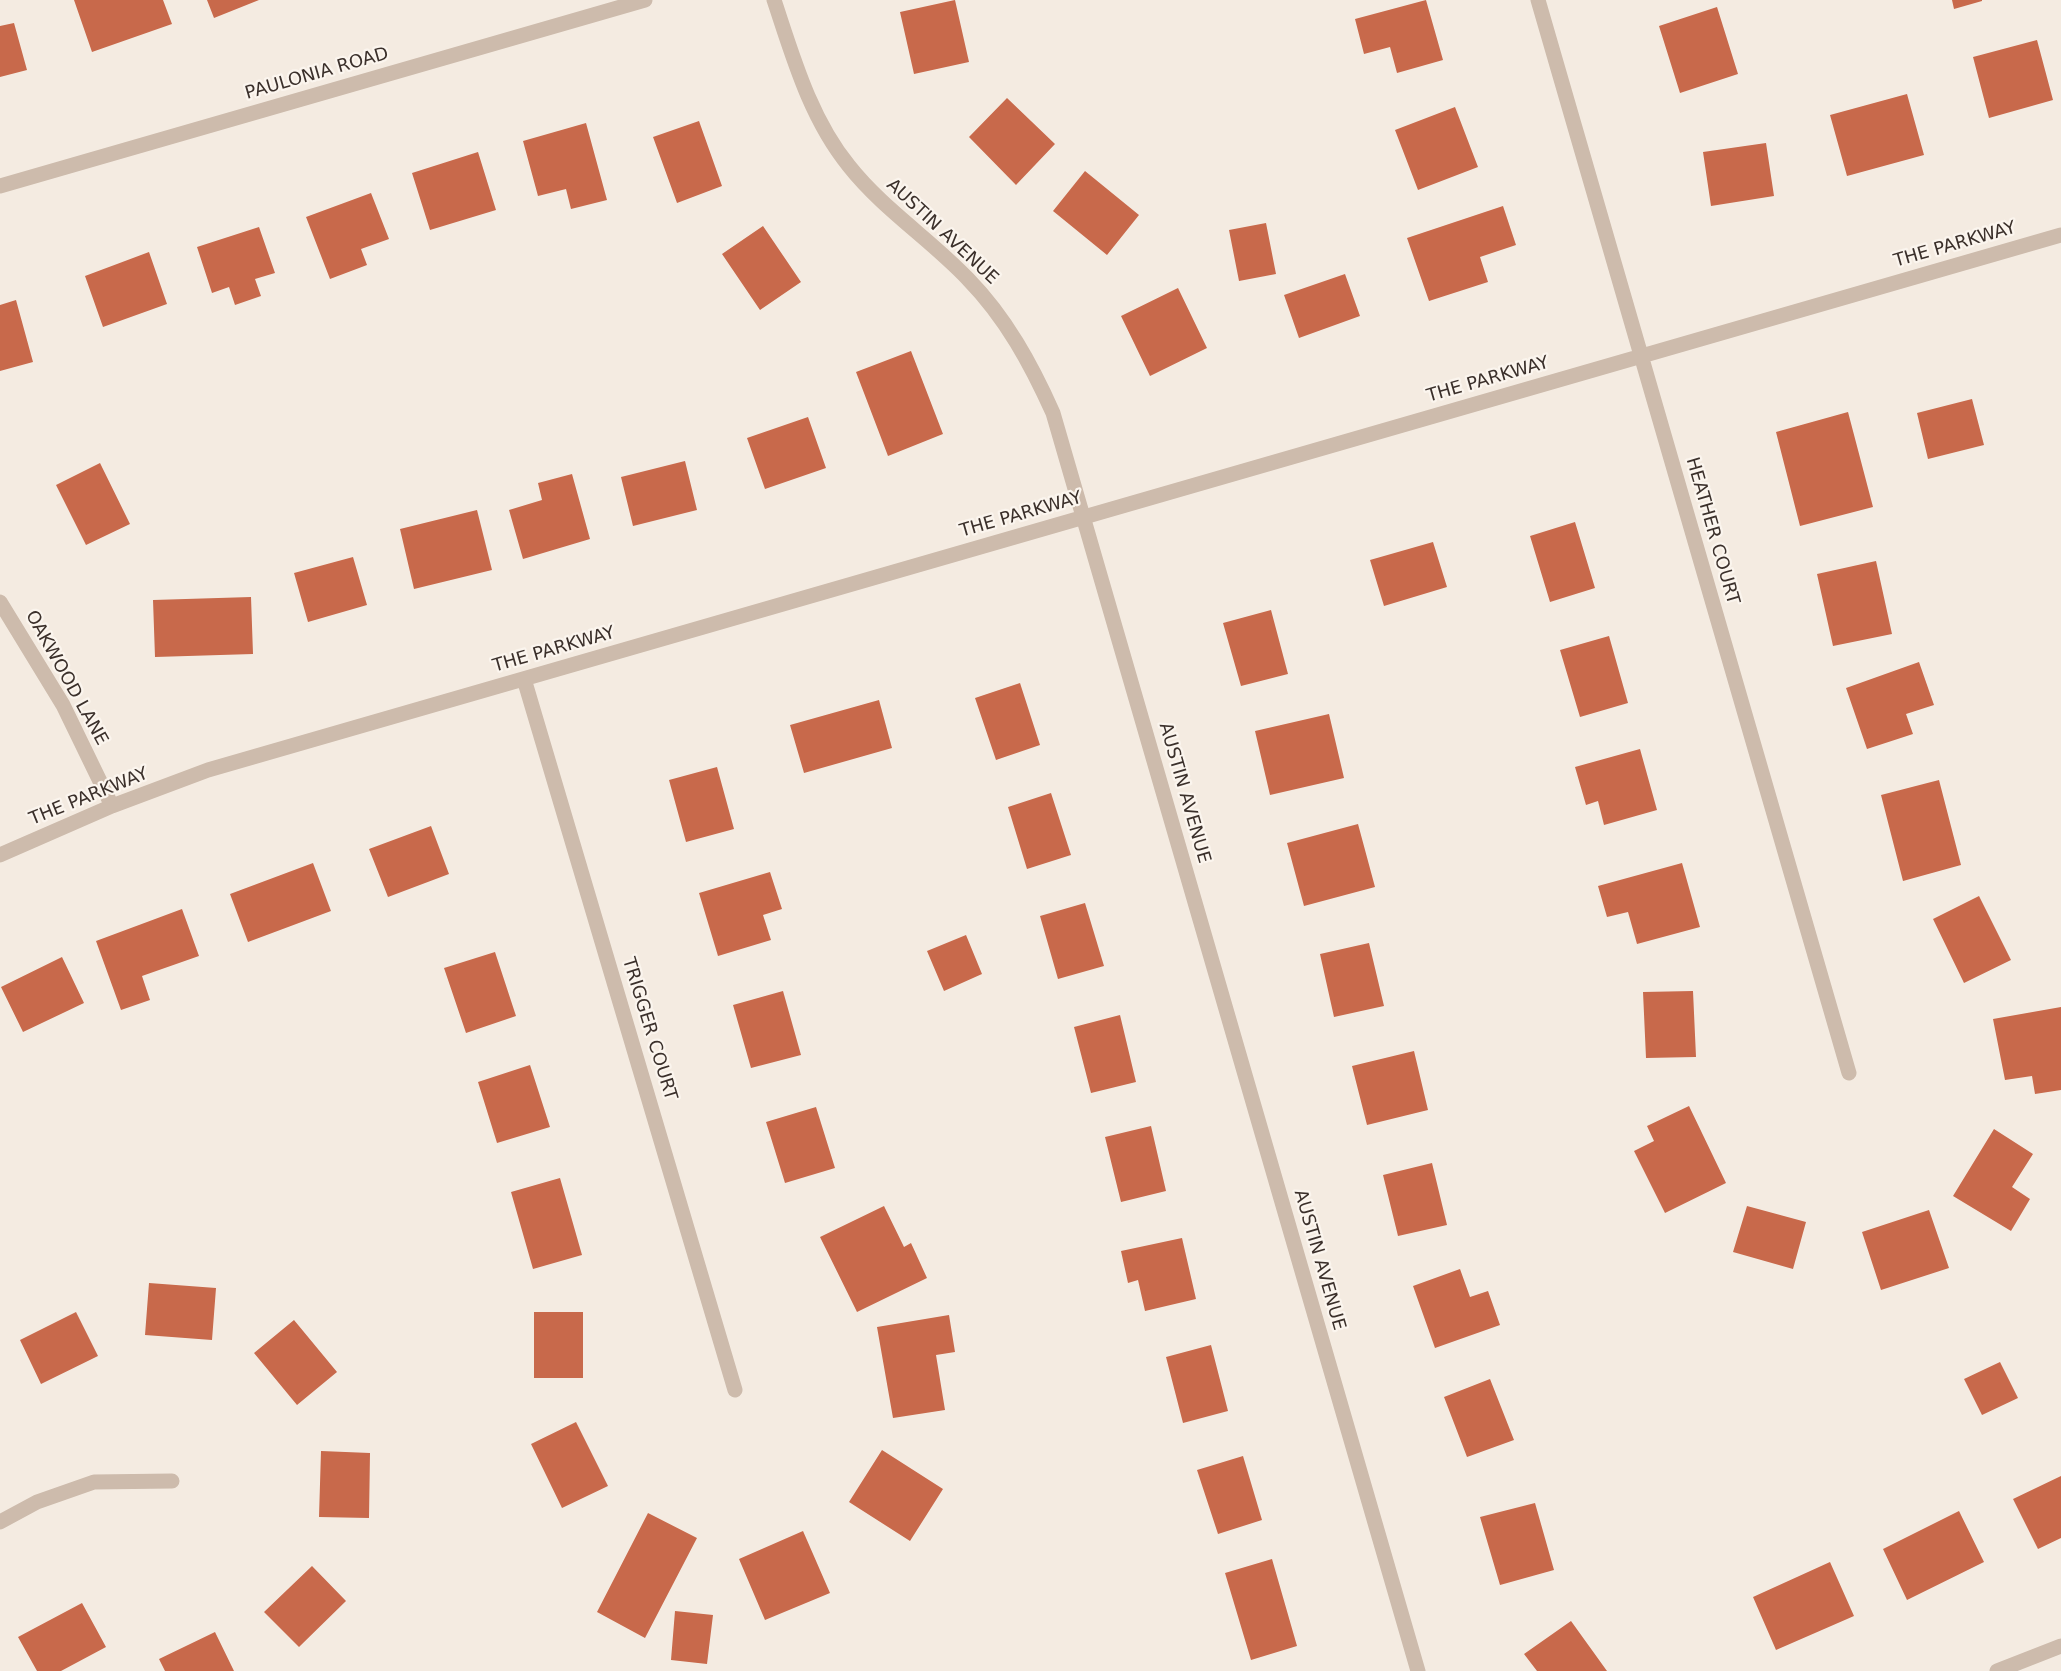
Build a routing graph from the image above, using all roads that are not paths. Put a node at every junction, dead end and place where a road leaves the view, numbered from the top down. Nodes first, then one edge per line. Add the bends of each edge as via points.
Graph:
1 (645, 0) edge
2 (774, 0) edge
3 (1538, 0) edge
4 (0, 186) edge
5 (2061, 235) edge
6 (1641, 356) junction
7 (1084, 517) junction
8 (0, 602) edge
9 (524, 679) junction
10 (112, 806) junction
11 (0, 855) edge
12 (1850, 1073) dead end
13 (735, 1389) dead end
14 (172, 1481) dead end
15 (0, 1522) edge
16 (2061, 1646) edge
17 (1418, 1671) edge
18 (1997, 1671) edge

1 - 4 street, PAULONIA ROAD
2 - 7 street, AUSTIN AVENUE via 811,102 847,164 868,189 967,278 1013,334 1053,413
3 - 6 street, HEATHER COURT
5 - 6 street, THE PARKWAY
6 - 7 street, THE PARKWAY
6 - 12 street, HEATHER COURT
7 - 9 street, THE PARKWAY
7 - 17 street, AUSTIN AVENUE
8 - 10 street, OAKWOOD LANE via 63,705
9 - 10 street, THE PARKWAY via 208,770
9 - 13 street, TRIGGER COURT
10 - 11 street, THE PARKWAY
14 - 15 street via 94,1482 37,1502
16 - 18 street

